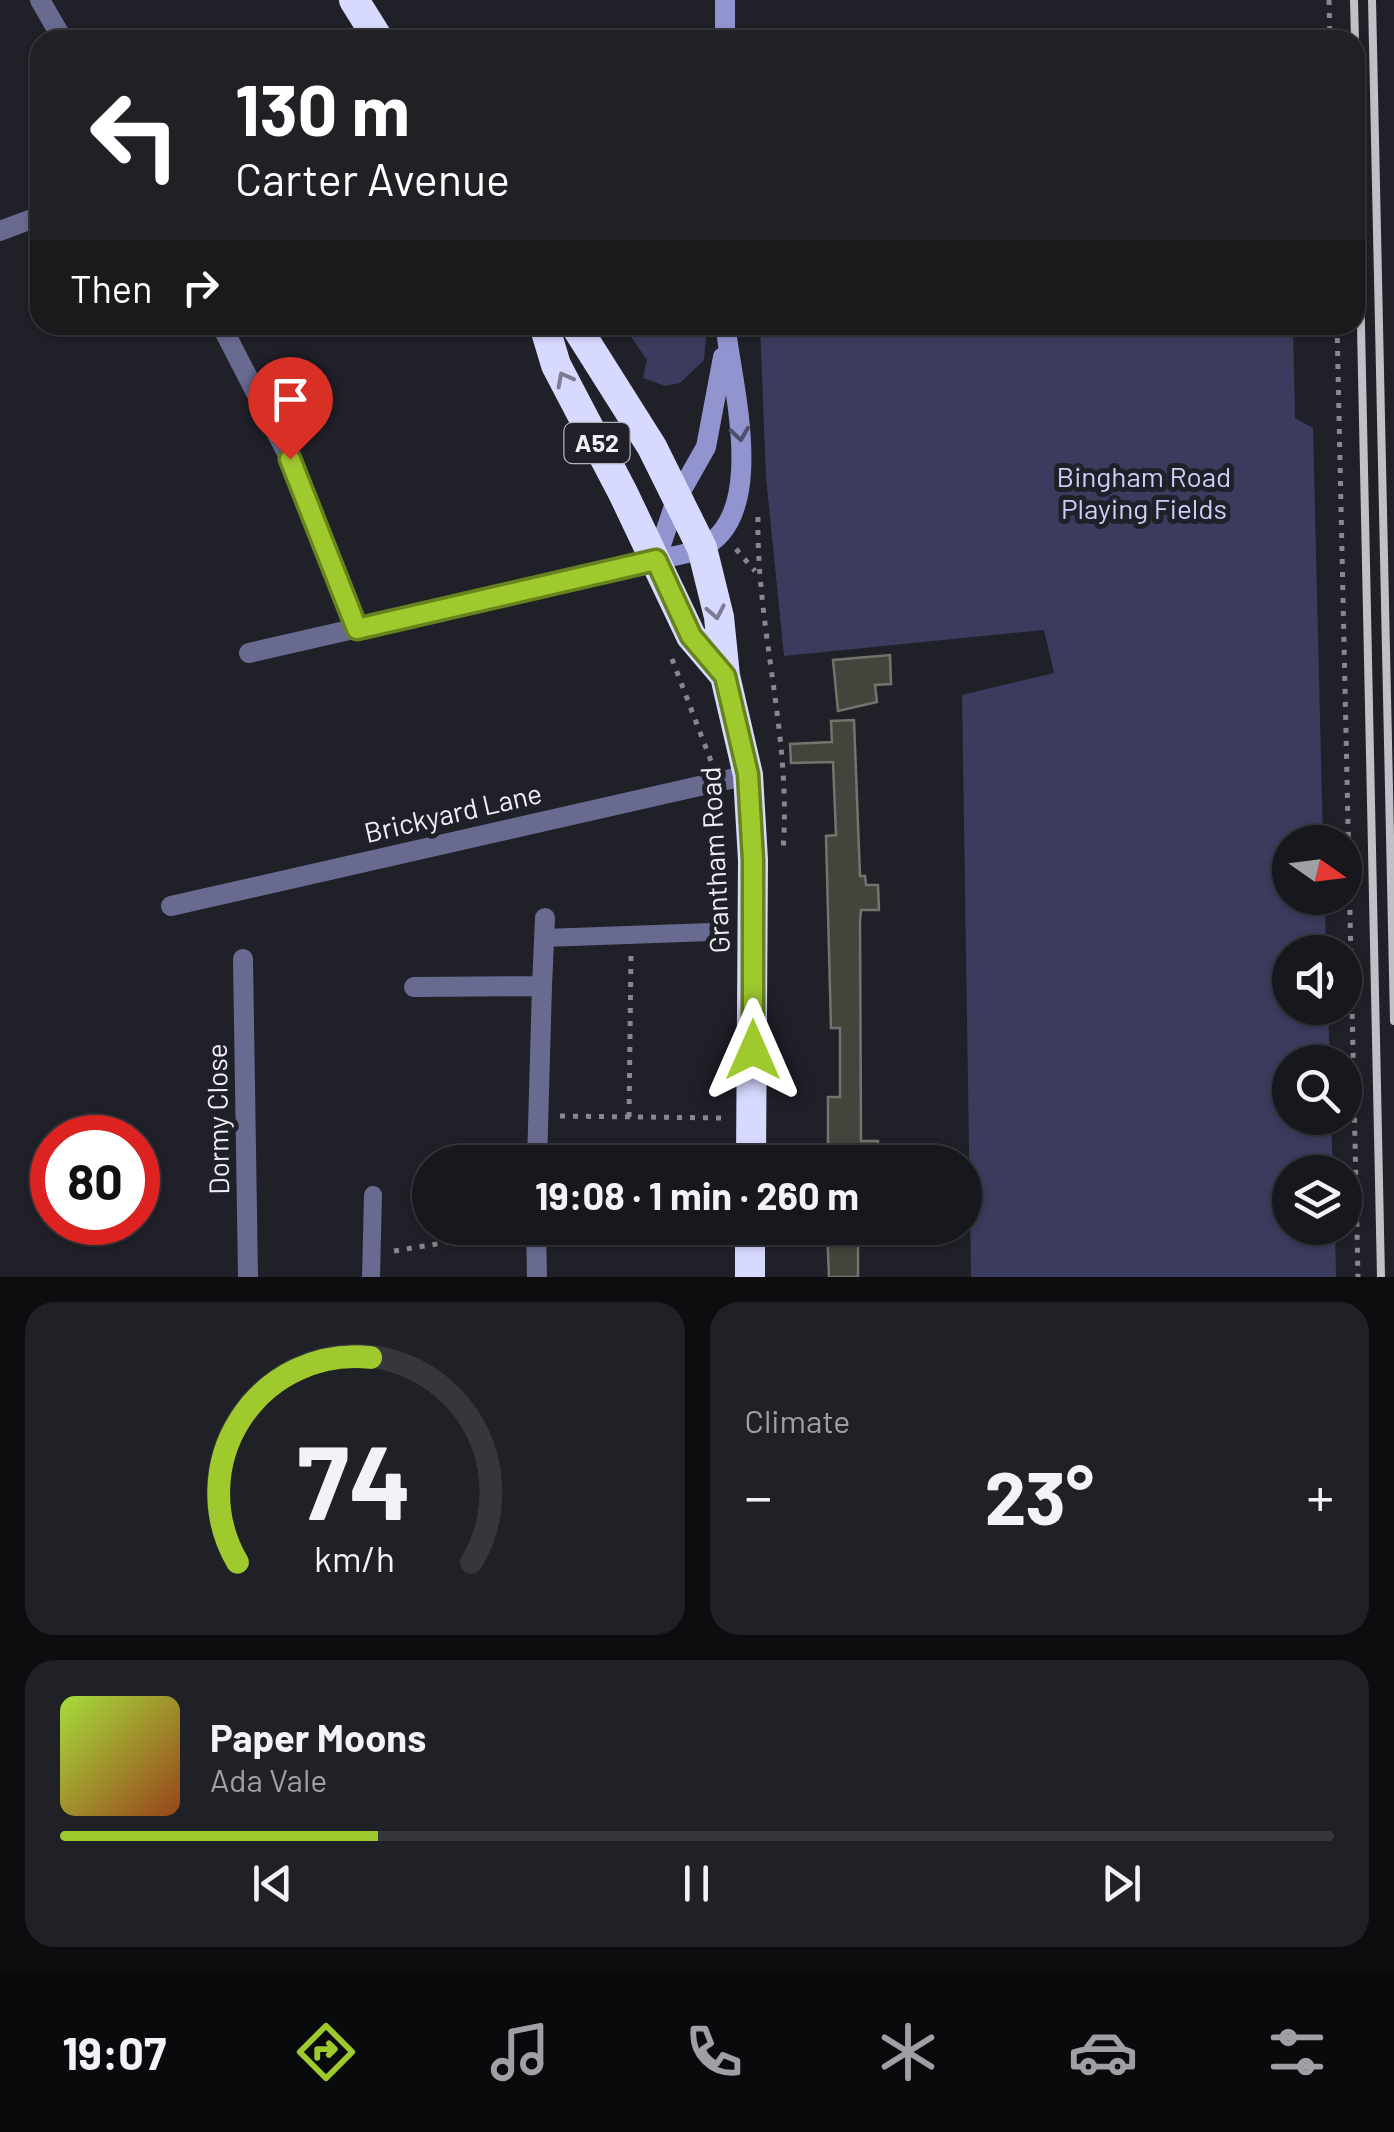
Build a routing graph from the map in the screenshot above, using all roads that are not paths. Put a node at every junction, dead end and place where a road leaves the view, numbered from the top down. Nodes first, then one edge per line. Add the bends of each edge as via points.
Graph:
1 (40, 0) edge
2 (354, 0) edge
3 (725, 0) edge
4 (57, 30) edge
5 (373, 30) edge
6 (725, 30) edge
7 (30, 220) edge
8 (0, 231) edge
9 (226, 335) edge
10 (547, 335) edge
11 (580, 335) edge
12 (726, 335) edge
13 (727, 335) edge
14 (676, 500) junction
15 (712, 540) junction
16 (656, 560) junction
17 (357, 629) junction
18 (249, 653) dead end
19 (725, 676) junction
20 (748, 774) junction
21 (171, 906) dead end
22 (544, 928) joint
23 (710, 932) dead end
24 (243, 960) dead end
25 (414, 986) dead end
26 (542, 986) junction
27 (538, 1145) edge
28 (751, 1145) edge
29 (374, 1196) dead end
30 (536, 1245) edge
31 (750, 1245) edge
32 (248, 1277) edge
33 (371, 1277) edge
34 (536, 1277) edge
35 (750, 1277) edge

1 - 4 street
2 - 5 highway
3 - 6 street
7 - 8 street
9 - 17 street via 290,459
16 -> 10 highway, Grantham Road / A52
11 - 14 highway, Grantham Road / A52 via 641,429
12 - 14 street via 706,447
13 -> 15 street via 741,490
14 - 15 highway, Grantham Road / A52
14 - 16 street
15 - 16 street
15 -> 19 highway, Grantham Road / A52
16 - 17 street
16 - 19 highway, Grantham Road / A52 via 691,636
17 - 18 street
19 - 20 highway, Grantham Road / A52
20 - 21 street, Brickyard Lane
20 - 28 highway, Grantham Road / A52
22 - 23 lane
22 - 26 street
24 - 32 street, Dormy Close
25 - 26 street
26 - 27 street
29 - 33 lane
30 - 34 street
31 - 35 highway

